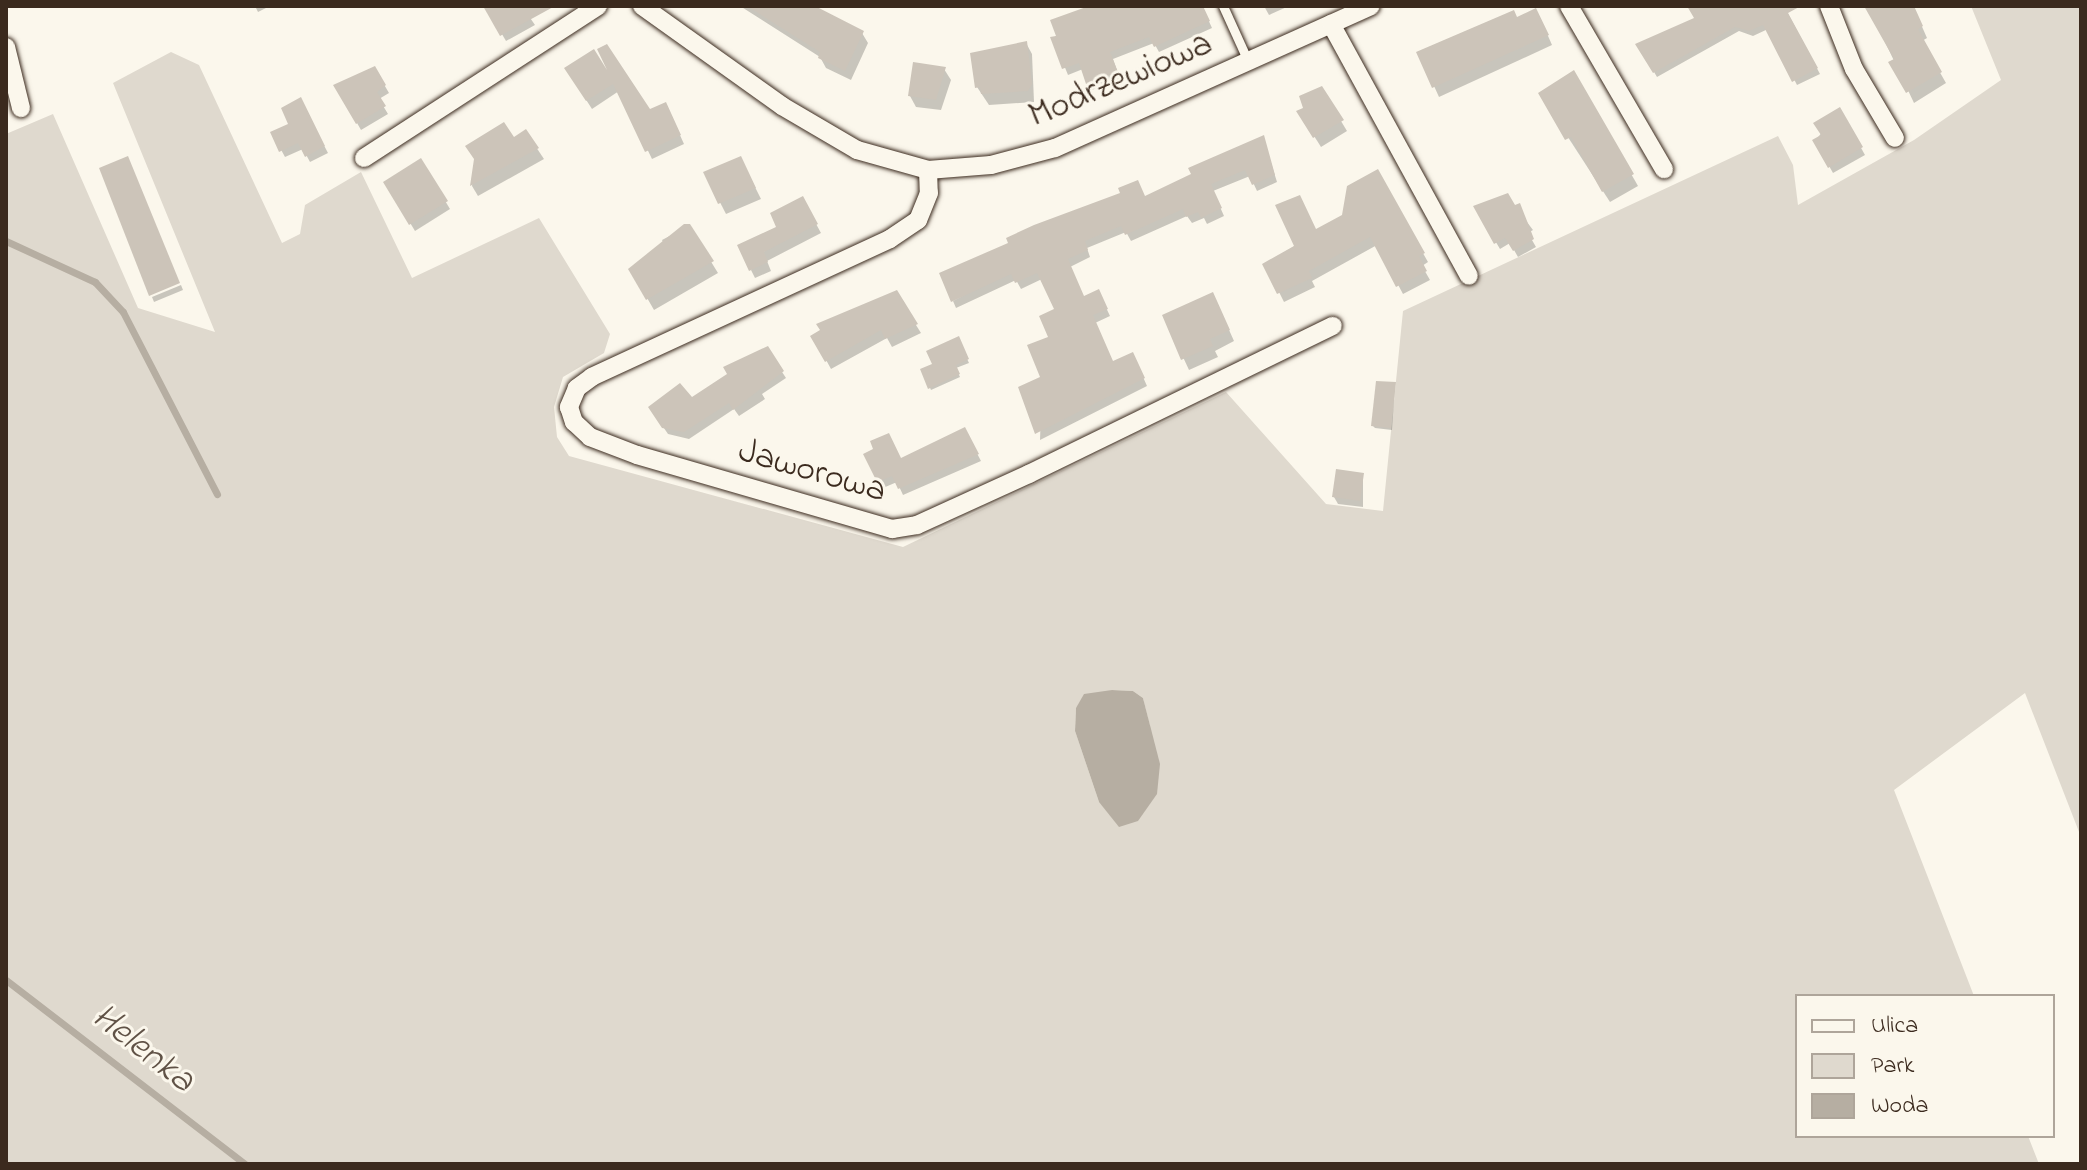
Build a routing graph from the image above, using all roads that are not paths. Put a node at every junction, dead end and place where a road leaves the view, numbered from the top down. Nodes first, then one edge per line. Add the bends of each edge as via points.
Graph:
1 (598, 6) edge
2 (642, 6) edge
3 (1223, 6) edge
4 (1371, 6) edge
5 (1569, 6) edge
6 (1829, 6) edge
7 (1331, 24) junction
8 (6, 47) edge
9 (1248, 61) junction
10 (21, 108) dead end
11 (1895, 138) dead end
12 (364, 158) dead end
13 (1664, 169) dead end
14 (928, 170) junction
15 (1469, 276) dead end
16 (1333, 326) dead end

1 - 12 street
2 - 14 street, Modrzewiowa via 782,106 844,143
3 - 9 lane
4 - 7 street, Modrzewiowa
5 - 13 street
6 - 11 street via 1854,69
7 - 9 street, Modrzewiowa
7 - 15 street
8 - 10 street
9 - 14 street, Modrzewiowa via 1055,148 991,165
14 - 16 street, Jaworowa via 929,193 918,220 890,239 592,377 577,388 569,407 574,422 590,437 637,455 892,529 917,525 1029,474

